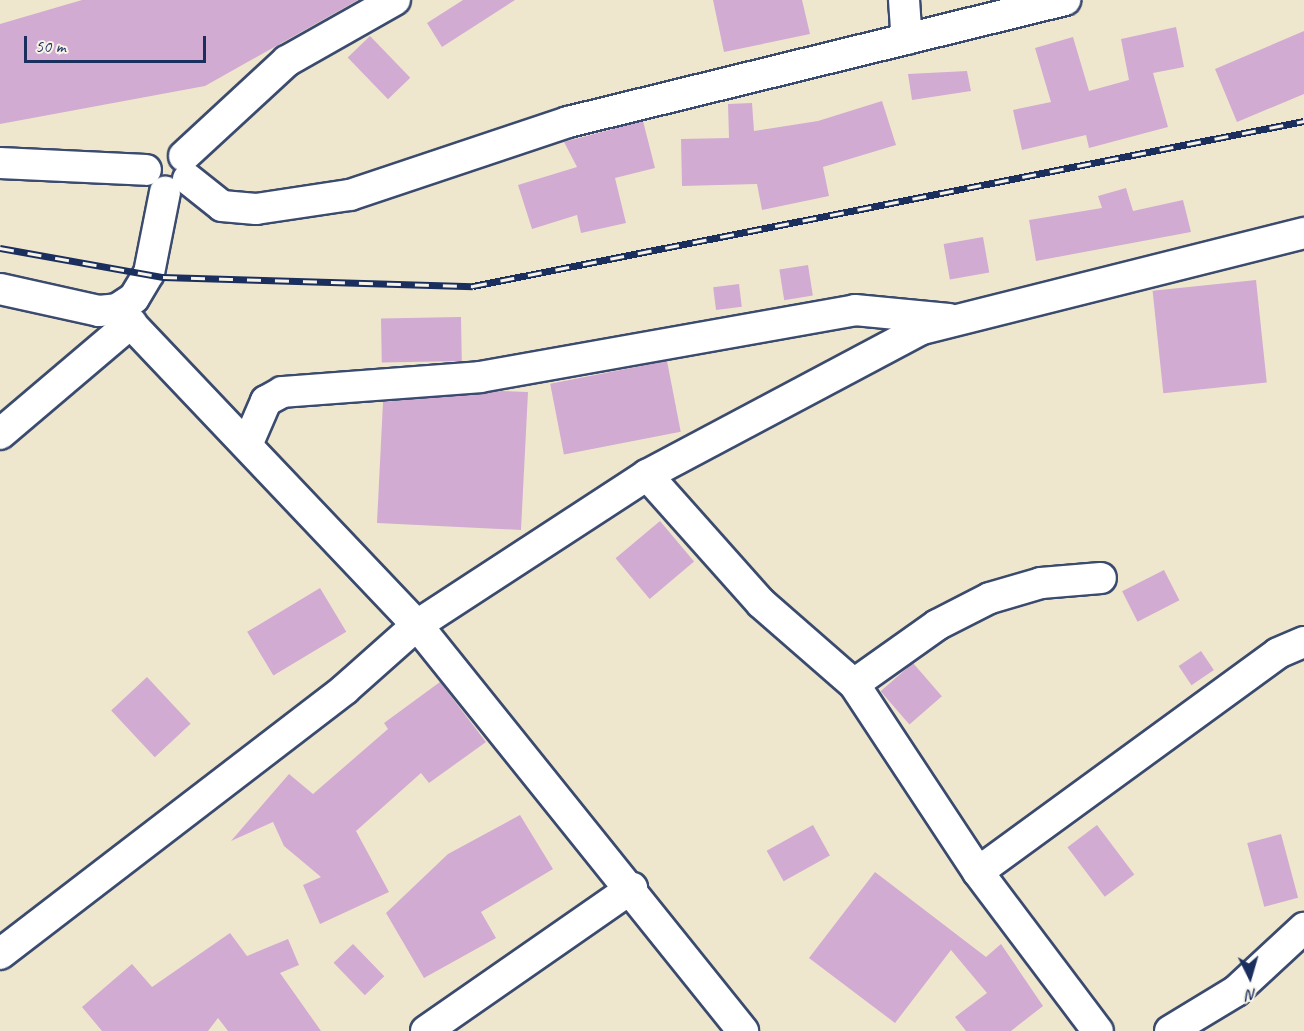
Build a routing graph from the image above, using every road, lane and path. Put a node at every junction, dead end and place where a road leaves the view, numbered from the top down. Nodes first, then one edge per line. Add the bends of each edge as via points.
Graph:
1 (395, 0) edge
2 (904, 0) edge
3 (1065, 0) edge
4 (907, 39) junction
5 (0, 163) edge
6 (146, 170) junction
7 (179, 176) junction
8 (1304, 233) edge
9 (0, 289) edge
10 (124, 316) junction
11 (952, 319) junction
12 (0, 434) edge
13 (247, 445) junction
14 (647, 476) junction
15 (1101, 578) dead end
16 (417, 625) junction
17 (1304, 642) edge
18 (854, 684) junction
19 (978, 872) junction
20 (632, 888) junction
21 (1304, 928) edge
22 (0, 954) edge
23 (426, 1031) edge
24 (743, 1031) edge
25 (1098, 1031) edge
26 (1170, 1031) edge

1 - 7 street via 287,61
2 - 4 street
3 - 4 street
4 - 7 street via 557,125 350,195 256,209 222,206
5 - 6 street
6 - 7 street via 151,185
6 - 7 street via 160,150
7 - 10 street via 149,273
8 - 11 street
9 - 10 street
10 - 12 street
10 - 13 street
11 - 13 street via 855,310 480,377 282,392 266,401
11 - 14 street via 922,329
13 - 16 street
14 - 16 street
14 - 18 street via 761,603
15 - 18 street via 1041,583 990,598 937,625
16 - 20 street
16 - 22 street via 345,689
17 - 19 street via 1278,653
18 - 19 street
19 - 25 street
20 - 23 street
20 - 24 street
21 - 26 street via 1236,991

